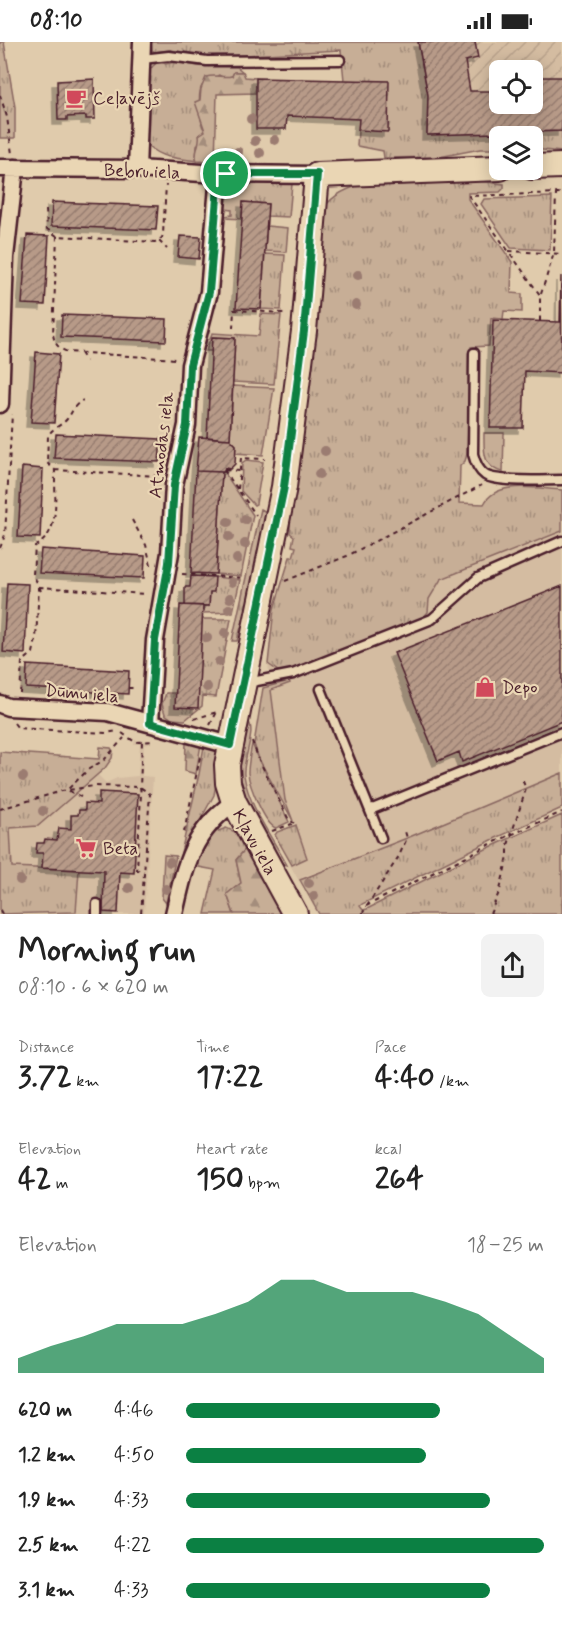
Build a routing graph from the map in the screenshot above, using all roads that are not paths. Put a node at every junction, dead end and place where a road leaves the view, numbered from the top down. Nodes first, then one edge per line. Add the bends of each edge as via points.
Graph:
1 (142, 50) edge
2 (340, 60) dead end
3 (562, 166) edge
4 (543, 167) edge
5 (8, 168) edge
6 (489, 168) edge
7 (136, 169) junction
8 (219, 174) junction
9 (317, 174) junction
10 (2, 257) edge
11 (474, 353) dead end
12 (0, 404) edge
13 (562, 480) edge
14 (562, 541) edge
15 (244, 684) junction
16 (321, 689) dead end
17 (0, 704) edge
18 (150, 723) junction
19 (562, 732) edge
20 (240, 742) junction
21 (234, 802) junction
22 (370, 810) junction
23 (381, 838) dead end
24 (97, 904) dead end
25 (97, 914) edge
26 (174, 914) edge
27 (295, 914) edge

1 - 2 lane via 207,61
1 - 7 street
3 - 4 street
5 - 7 street, Bebru iela
5 - 10 street
6 - 9 street, Bebru iela
7 - 8 street, Bebru iela
8 - 9 street, Bebru iela
8 - 18 street, Atmodas iela via 209,292 190,365 187,425 174,485 169,563 155,640
9 - 15 street, Kļavu iela via 304,331 284,487
10 - 12 street
11 - 13 lane via 473,454 478,469 495,478
14 - 15 lane via 478,578 432,619 293,674
15 - 20 street, Kļavu iela
16 - 22 lane
17 - 18 street, Dūmu iela via 108,712
18 - 20 street, Dūmu iela via 203,738
19 - 22 lane
20 - 21 street, Kļavu iela via 227,774
21 - 26 street via 214,818 194,845
21 - 27 street, Kļavu iela
22 - 23 lane
24 - 25 lane

